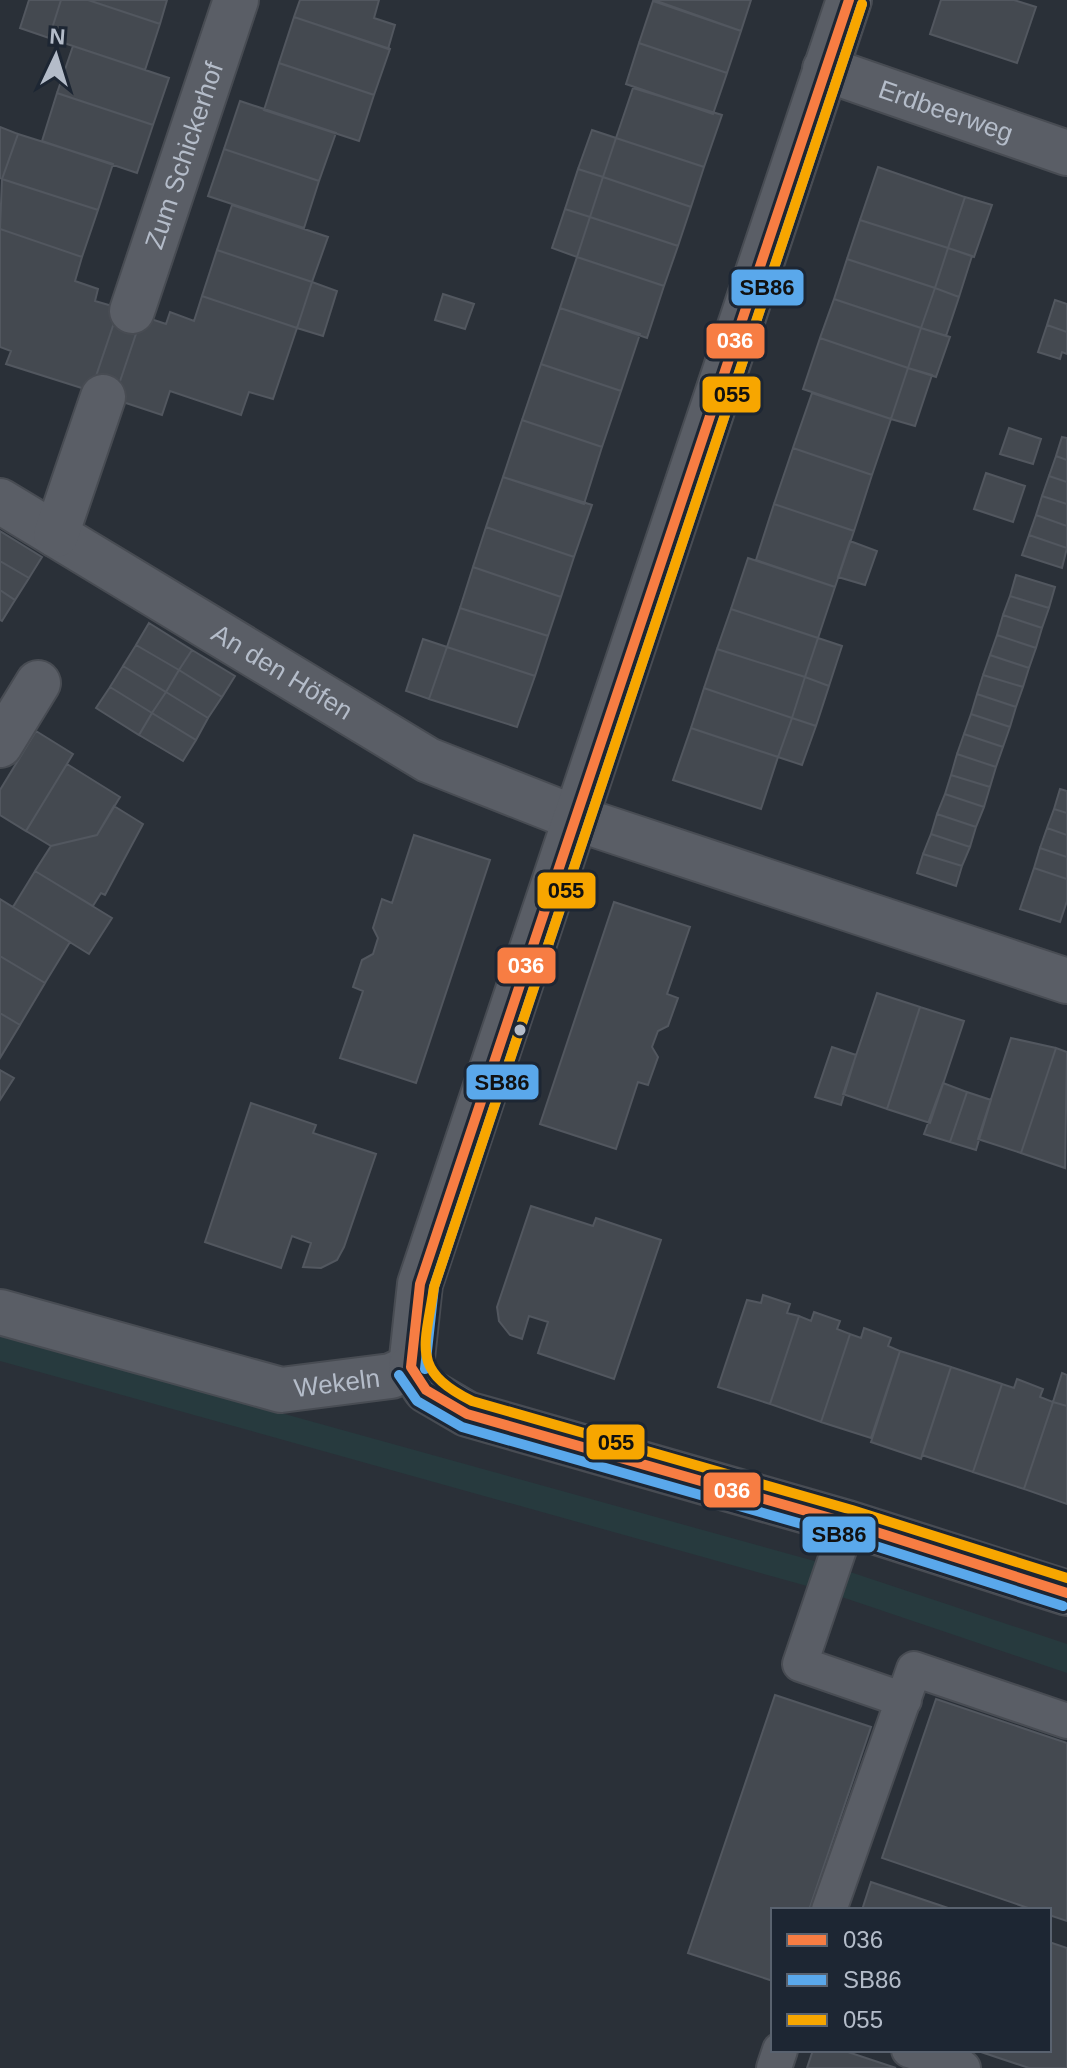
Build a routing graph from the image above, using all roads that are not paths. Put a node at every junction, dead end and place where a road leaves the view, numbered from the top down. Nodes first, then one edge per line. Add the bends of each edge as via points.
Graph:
1 (236, 0) edge
2 (849, 0) edge
3 (825, 69) junction
4 (1067, 153) edge
5 (132, 311) dead end
6 (103, 397) dead end
7 (0, 501) edge
8 (56, 535) junction
9 (38, 683) dead end
10 (0, 745) edge
11 (575, 818) junction
12 (1067, 981) edge
13 (0, 1312) edge
14 (411, 1367) junction
15 (848, 1523) junction
16 (1067, 1593) edge
17 (904, 1700) junction
18 (1067, 1721) edge
19 (830, 1908) edge
20 (915, 2052) edge
21 (963, 2068) edge

1 - 5 street, Zum Schickerhof
2 - 3 street
3 - 4 street, Erdbeerweg
3 - 11 street
6 - 8 street
7 - 8 street, An den Höfen
8 - 11 street, An den Höfen via 428,760
9 - 10 street
11 - 12 street, An den Höfen
11 - 14 street via 420,1284
13 - 14 street, Wekeln via 281,1390 391,1376
14 - 15 street, Wekeln via 426,1390 467,1414
15 - 16 street, Wekeln
15 - 17 lane via 800,1664
17 - 18 lane via 914,1669
17 - 19 lane
20 - 21 lane

